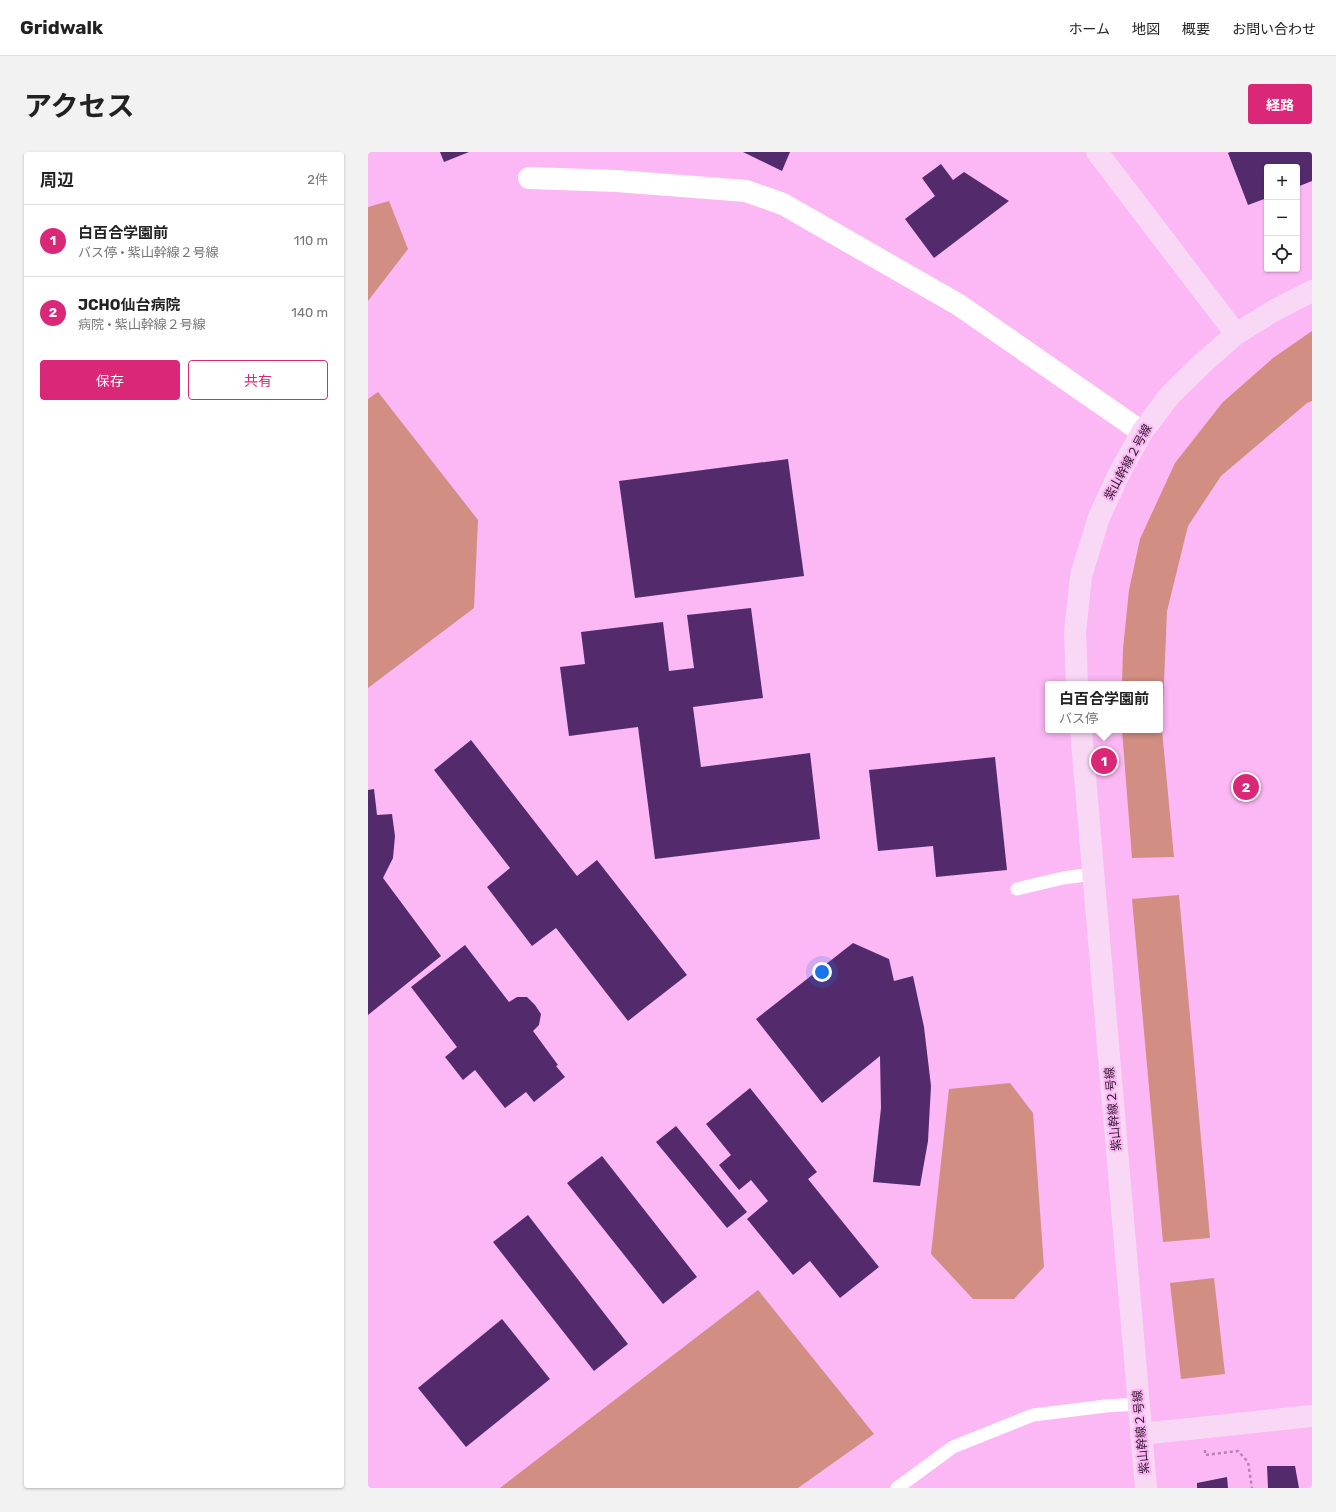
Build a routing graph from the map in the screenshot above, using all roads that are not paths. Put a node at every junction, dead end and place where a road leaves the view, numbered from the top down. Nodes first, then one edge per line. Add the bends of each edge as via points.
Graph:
1 (1097, 152) edge
2 (529, 178) dead end
3 (1312, 291) edge
4 (1236, 334) junction
5 (1142, 432) junction
6 (1077, 681) edge
7 (1081, 733) edge
8 (1093, 874) junction
9 (1017, 889) dead end
10 (1138, 1404) junction
11 (1312, 1416) edge
12 (1141, 1434) junction
13 (896, 1488) edge
14 (1146, 1488) edge

1 - 4 street
2 - 5 street via 617,181 746,192 783,204 959,305
3 - 4 street, 紫山幹線２号線
4 - 5 street, 紫山幹線２号線 via 1171,394
5 - 6 street, 紫山幹線２号線 via 1099,517 1081,576 1075,632
7 - 8 street, 紫山幹線２号線
8 - 9 lane
8 - 10 street, 紫山幹線２号線
10 - 12 street, 紫山幹線２号線
10 - 13 lane via 1033,1415 953,1447
11 - 12 street
12 - 14 street, 紫山幹線２号線

